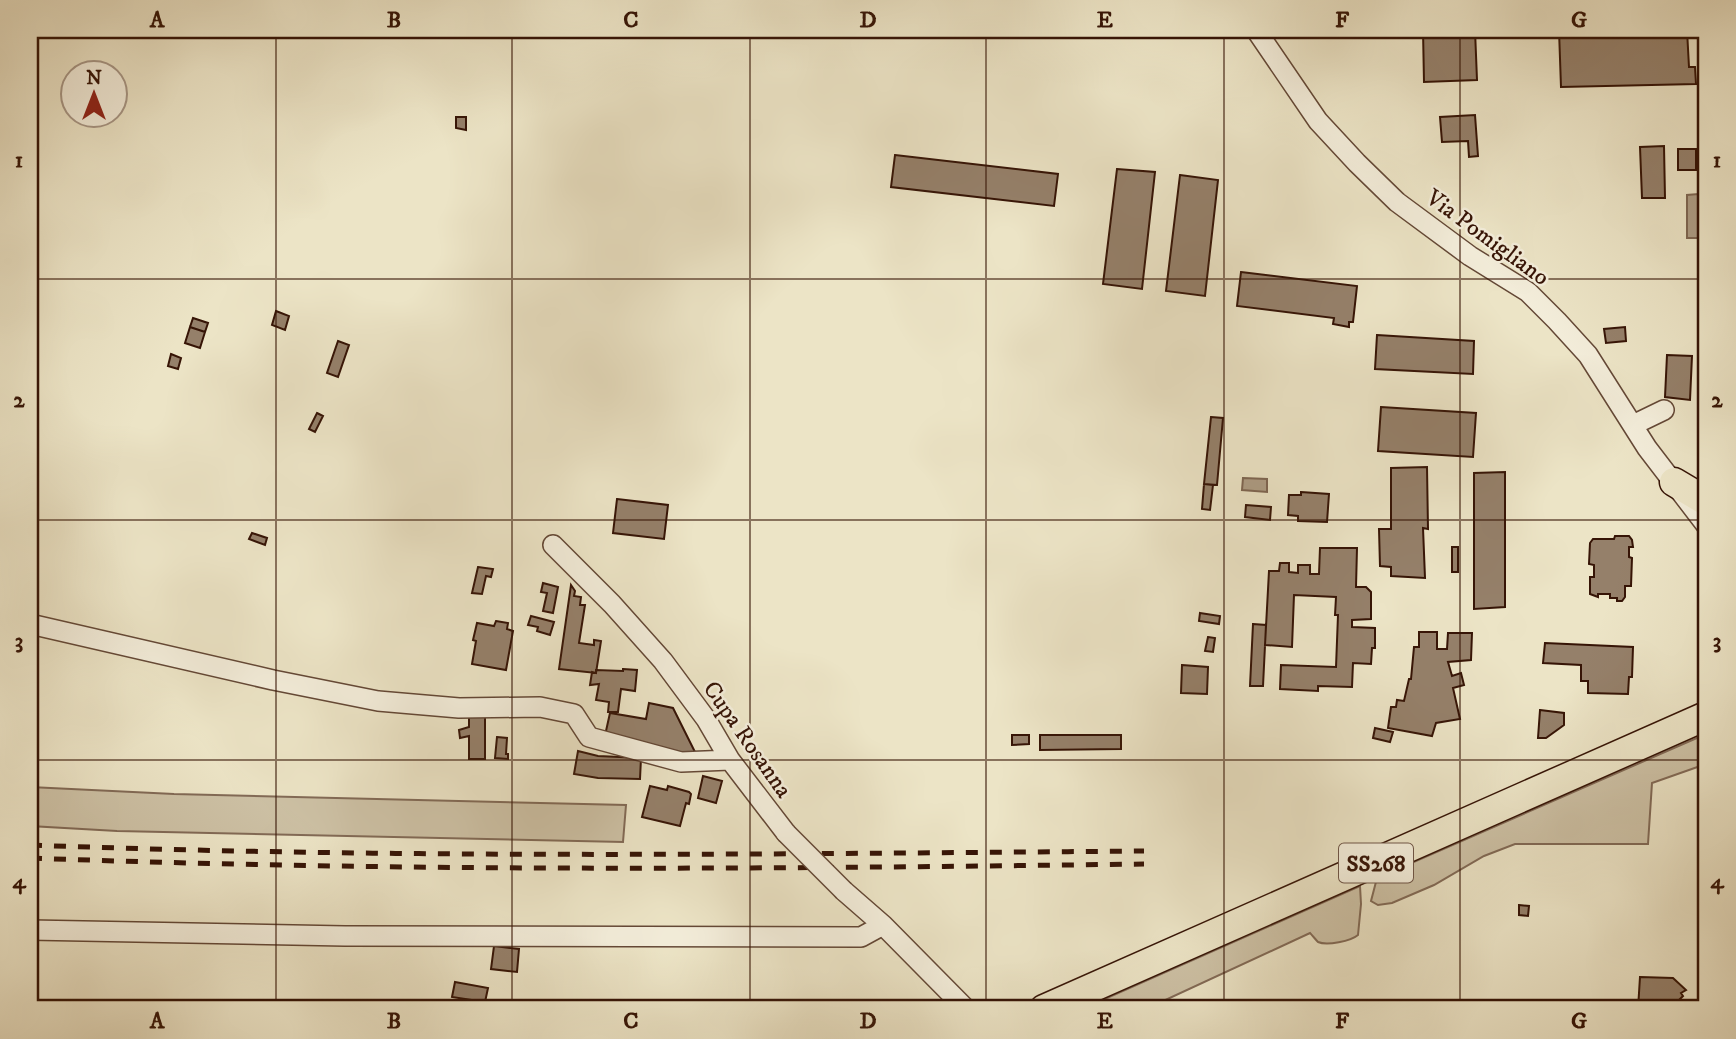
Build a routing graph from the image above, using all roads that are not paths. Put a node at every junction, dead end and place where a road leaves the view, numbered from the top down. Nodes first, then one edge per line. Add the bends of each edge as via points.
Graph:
1 (1256, 30) edge
2 (1664, 410) dead end
3 (1633, 425) junction
4 (1674, 482) junction
5 (1706, 502) edge
6 (1706, 525) edge
7 (553, 545) dead end
8 (30, 624) edge
9 (1706, 716) edge
10 (730, 760) junction
11 (883, 925) junction
12 (30, 930) edge
13 (966, 1009) edge
14 (1045, 1009) edge

1 - 3 street, Via Pomigliano via 1318,121 1357,163 1397,202 1528,292 1588,355
2 - 3 street
3 - 4 street, Via Pomigliano
4 - 5 highway
4 - 6 street, Via Pomigliano
7 - 10 street, Cupa Rosanna via 663,661
8 - 10 street via 378,701 459,708 540,706 574,714 589,737 681,762
9 - 14 highway, SS268
10 - 11 street, Cupa Rosanna, bridge via 786,833
11 - 12 street via 861,937
11 - 13 street, Cupa Rosanna

